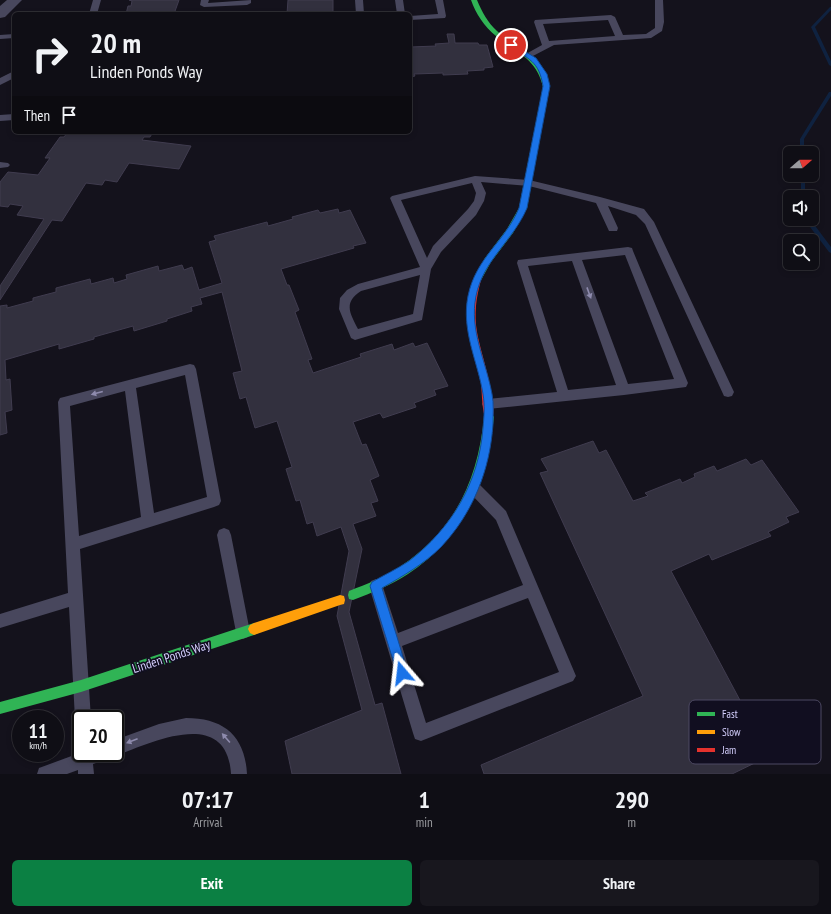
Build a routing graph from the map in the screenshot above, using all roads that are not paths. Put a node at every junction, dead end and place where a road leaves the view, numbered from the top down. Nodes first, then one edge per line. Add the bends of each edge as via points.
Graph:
1 (15, 0) edge
2 (97, 0) edge
3 (205, 0) edge
4 (247, 0) edge
5 (359, 0) edge
6 (399, 0) edge
7 (439, 0) edge
8 (474, 0) edge
9 (659, 0) edge
10 (94, 12) edge
11 (360, 12) edge
12 (401, 12) edge
13 (0, 14) edge
14 (412, 18) edge
15 (12, 36) edge
16 (0, 37) edge
17 (620, 38) junction
18 (546, 45) junction
19 (528, 55) junction
20 (12, 75) edge
21 (0, 82) edge
22 (12, 117) edge
23 (0, 118) edge
24 (475, 179) junction
25 (529, 183) junction
26 (600, 200) junction
27 (613, 228) dead end
28 (576, 257) junction
29 (426, 269) junction
30 (130, 384) junction
31 (624, 390) junction
32 (728, 392) dead end
33 (564, 396) junction
34 (488, 404) junction
35 (474, 488) junction
36 (148, 521) junction
37 (224, 535) dead end
38 (72, 545) junction
39 (376, 586) junction
40 (532, 589) junction
41 (353, 595) dead end
42 (76, 598) junction
43 (340, 600) dead end
44 (0, 621) edge
45 (243, 632) junction
46 (393, 642) junction
47 (81, 686) junction
48 (0, 708) edge
49 (82, 710) edge
50 (124, 745) edge
51 (85, 762) edge
52 (45, 774) edge
53 (239, 774) edge

1 - 13 street
2 - 10 lane
3 - 4 lane via 204,5 247,3
5 - 11 lane
6 - 12 lane
7 - 14 lane via 442,16
8 - 19 street via 480,15 497,35
9 - 17 lane via 659,29 648,36
15 - 16 lane
17 - 18 lane
17 - 18 lane via 611,17 538,22
18 - 19 lane
19 - 25 street via 540,66 546,86
20 - 21 lane
22 - 23 lane
24 - 25 lane
24 - 29 lane via 481,193 480,201 437,249
24 - 29 lane via 395,198
25 - 26 lane
25 - 34 street via 517,222 484,265 472,297 472,335 488,394
26 - 27 lane
26 - 32 lane via 640,212 649,222
28 -> 31 lane
28 - 31 lane via 628,251 682,383
28 - 33 lane via 522,263
29 - 29 lane via 418,317 355,334 343,307 344,299 349,292
30 - 36 lane
30 - 36 lane via 190,369 214,501
30 -> 38 lane via 64,402
31 - 33 lane
33 - 34 lane
34 - 35 street via 486,448
35 - 39 street via 454,524 437,544 412,565
35 - 40 lane via 501,516
36 - 38 lane
37 - 45 lane
38 - 42 lane
39 - 41 street
39 - 46 lane
40 - 46 lane
40 - 46 lane via 568,676 420,733
42 - 44 lane
42 - 47 lane
43 - 45 street, Linden Ponds Way
45 - 47 street, Linden Ponds Way
47 - 48 street, Linden Ponds Way
47 - 49 lane
53 -> 50 lane via 234,747 222,733 205,727 186,726
51 - 52 lane

